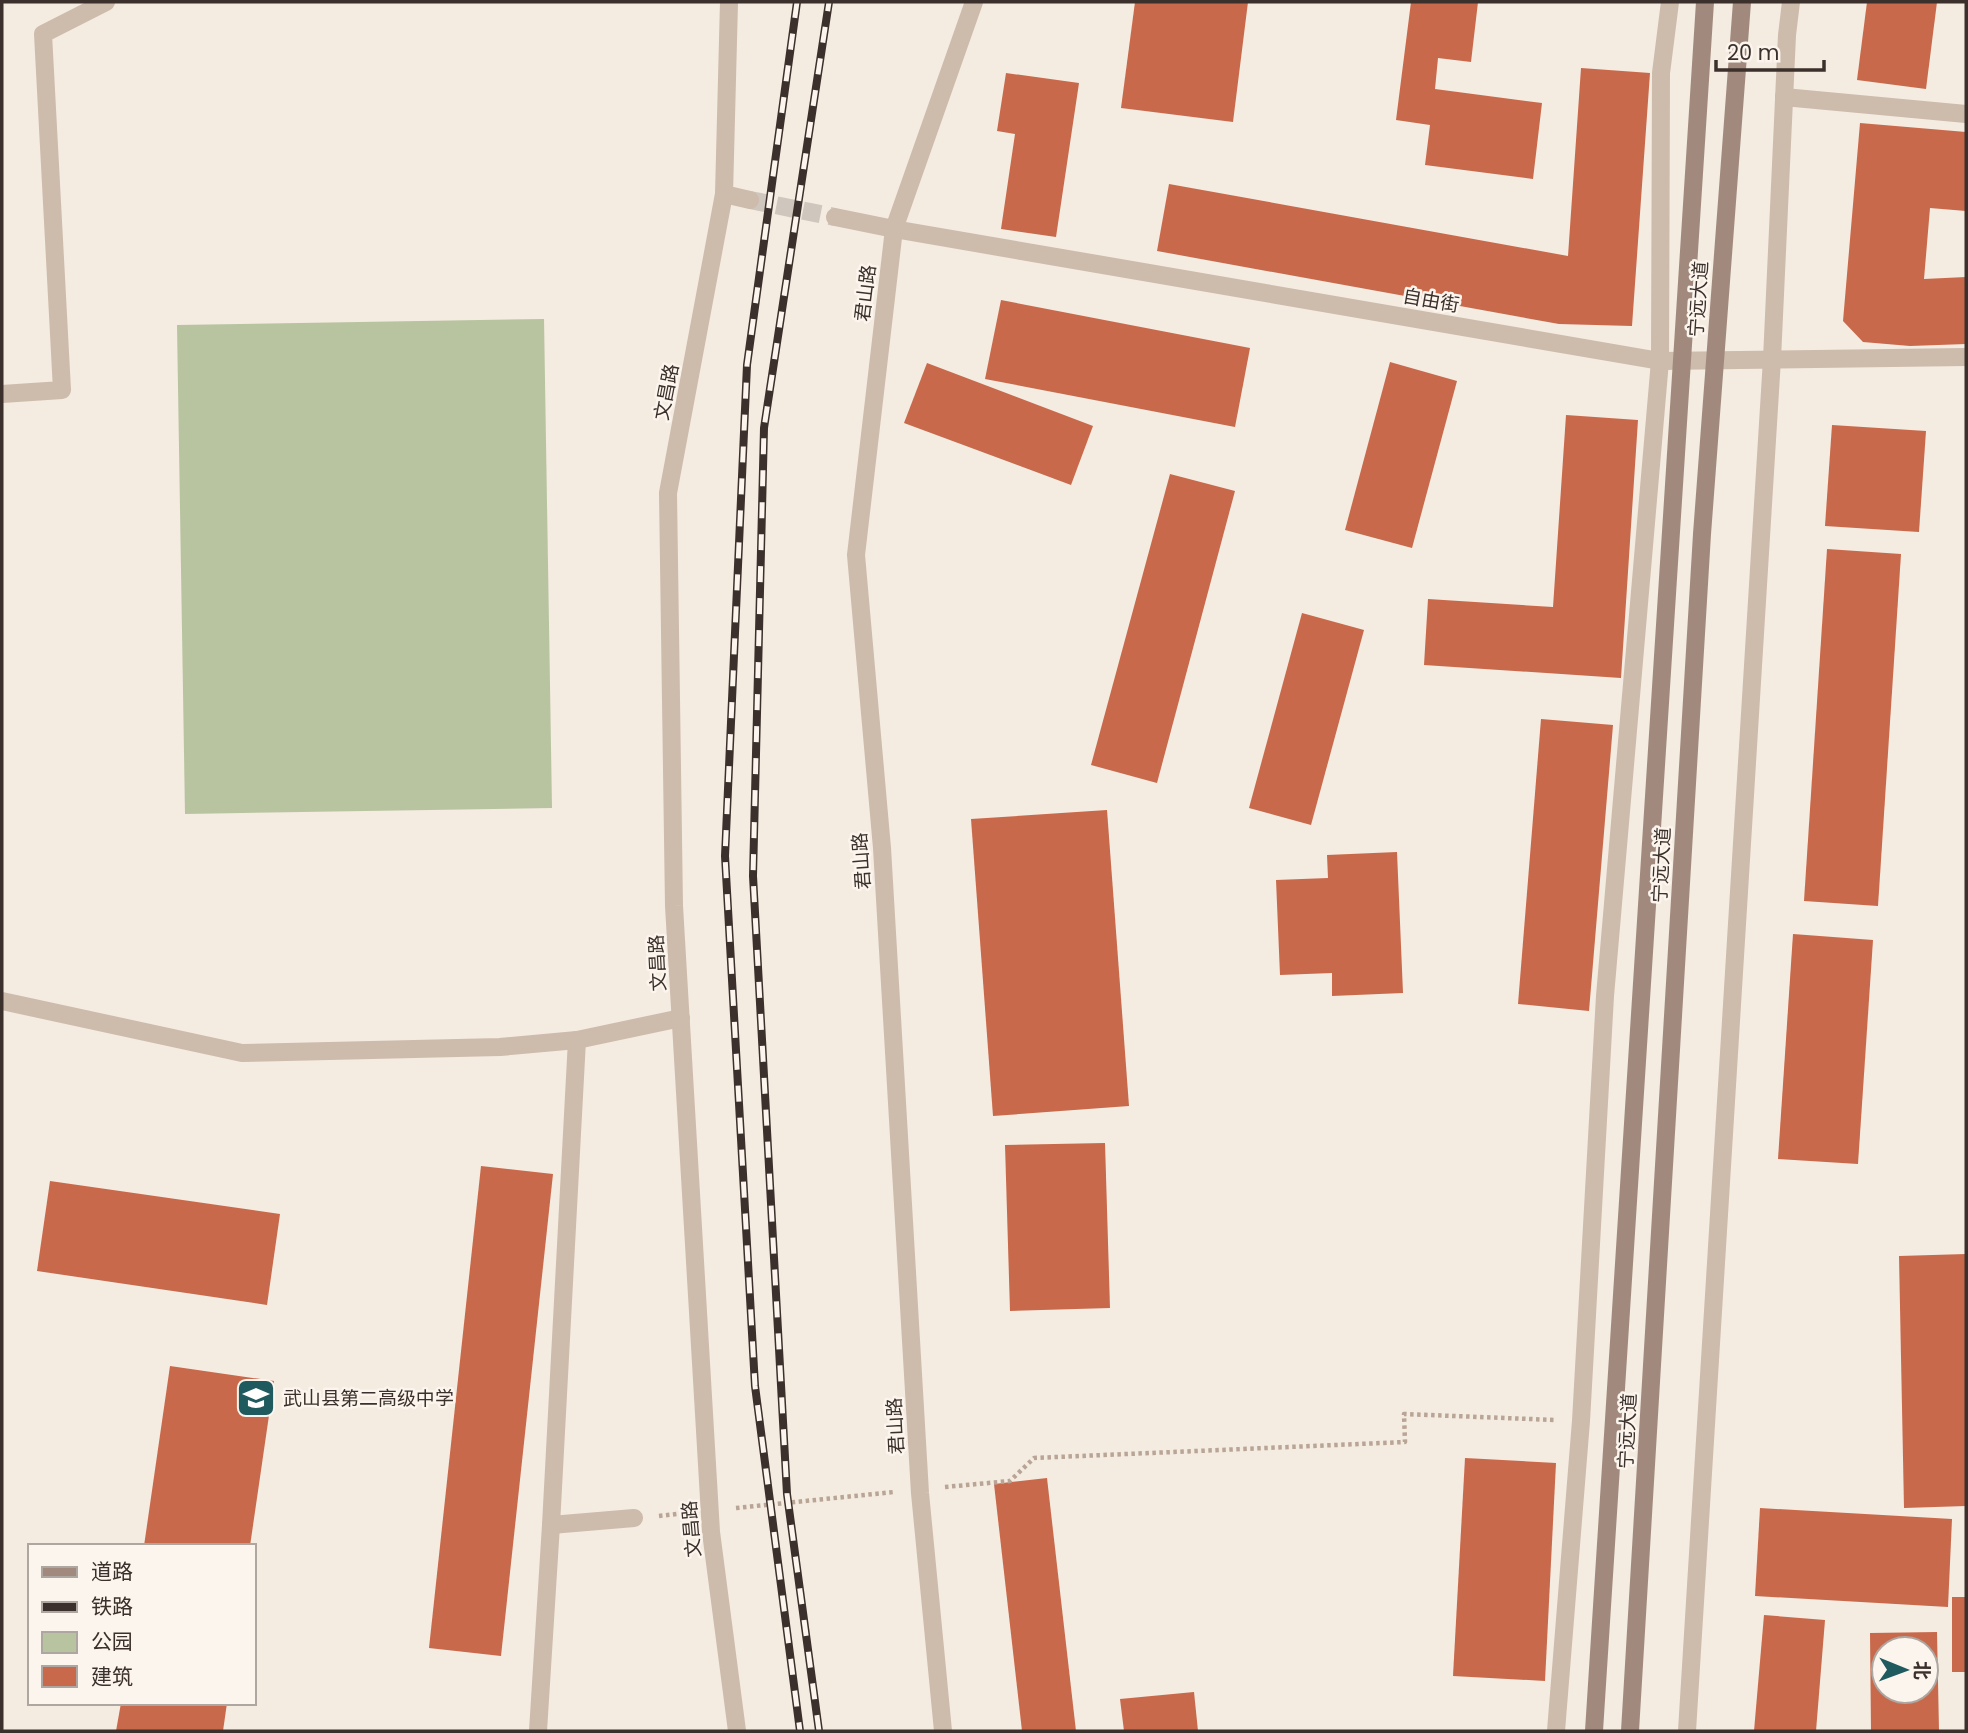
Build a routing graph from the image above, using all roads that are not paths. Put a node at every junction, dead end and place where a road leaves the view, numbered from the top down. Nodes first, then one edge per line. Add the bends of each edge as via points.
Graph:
1 (106, 2) edge
2 (729, 2) edge
3 (974, 2) edge
4 (1670, 2) edge
5 (1705, 2) edge
6 (1742, 2) edge
7 (1791, 2) edge
8 (1784, 97) junction
9 (1966, 114) edge
10 (724, 194) junction
11 (750, 200) tunnel mouth
12 (835, 217) tunnel mouth
13 (894, 229) junction
14 (1966, 357) edge
15 (1682, 359) junction
16 (1715, 359) junction
17 (1772, 359) junction
18 (1660, 361) junction
19 (2, 394) edge
20 (2, 1001) edge
21 (681, 1018) junction
22 (577, 1041) junction
23 (634, 1518) road end
24 (551, 1525) junction
25 (538, 1731) edge
26 (737, 1731) edge
27 (943, 1731) edge
28 (1556, 1731) edge
29 (1594, 1731) edge
30 (1630, 1731) edge
31 (1687, 1731) edge

1 - 19 street via 43,34 62,390
2 - 10 street, 文昌路
3 - 13 street, 君山路
4 - 18 street via 1661,73
5 - 15 main road, 宁远大道
6 - 16 main road, 宁远大道
7 - 8 street
8 - 9 street
8 - 17 street
10 - 11 street
10 - 21 street, 文昌路 via 668,493 674,906
12 - 13 street, 自由街
13 - 18 street, 自由街
13 - 27 street, 君山路 via 856,555 882,848 920,1493
14 - 17 street, 自由街
15 - 16 street, 自由街
15 - 18 street, 自由街
15 - 29 main road, 宁远大道
16 - 17 street, 自由街
16 - 30 main road, 宁远大道
17 - 31 street
18 - 28 street via 1605,996 1581,1421
20 - 22 street via 242,1053
21 - 22 street
21 - 26 street, 文昌路 via 711,1532
22 - 24 street
23 - 24 street
24 - 25 street

